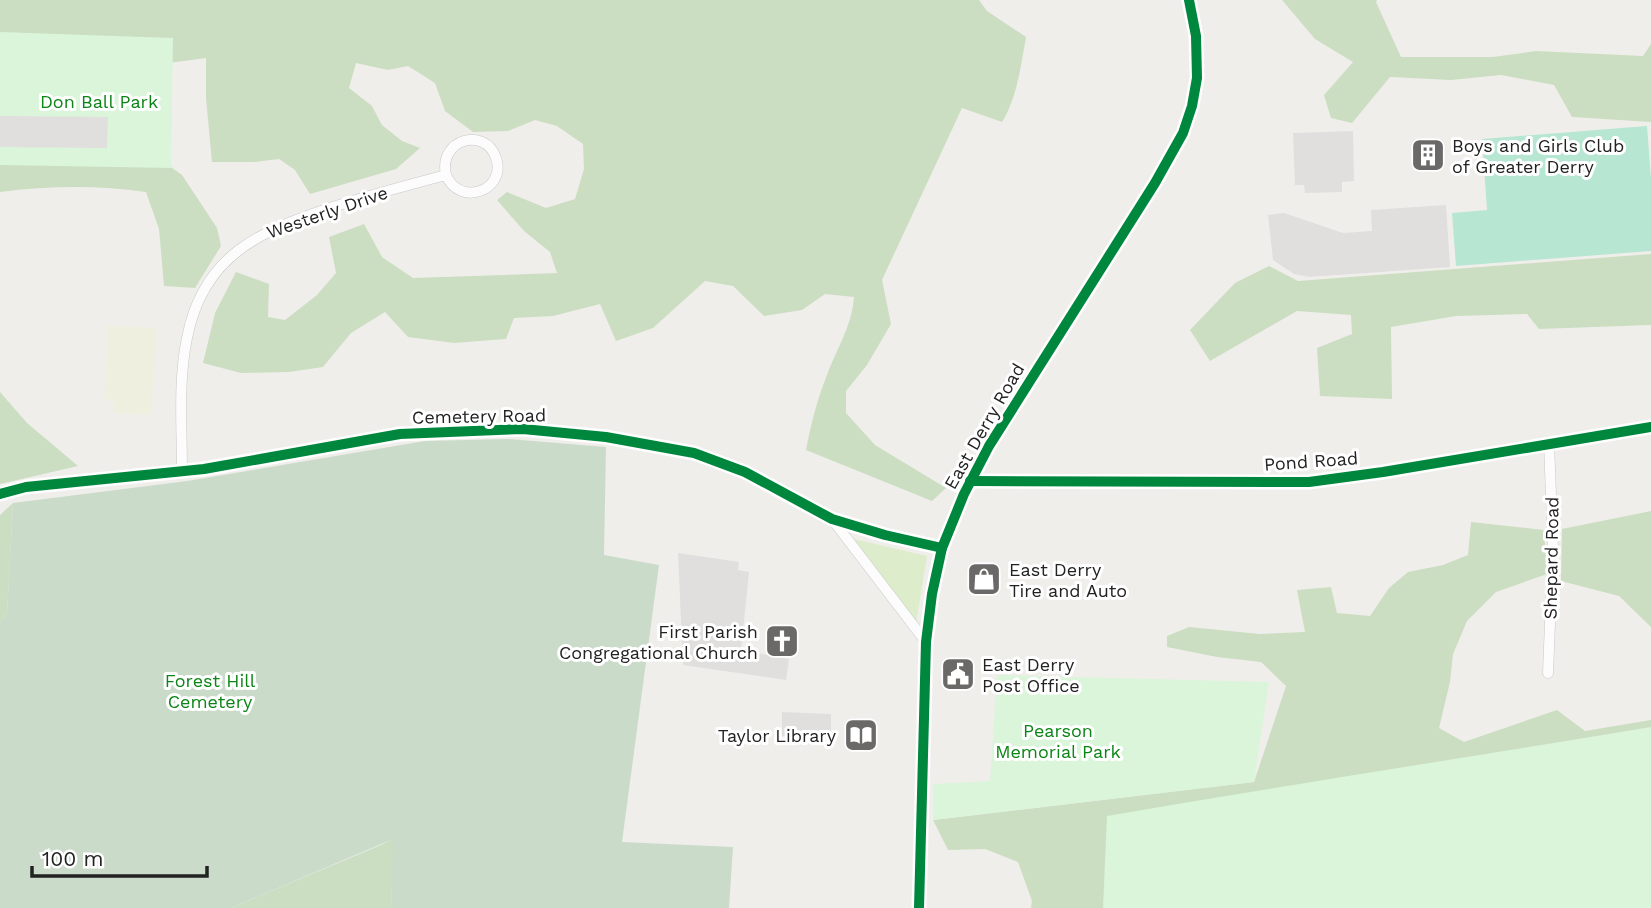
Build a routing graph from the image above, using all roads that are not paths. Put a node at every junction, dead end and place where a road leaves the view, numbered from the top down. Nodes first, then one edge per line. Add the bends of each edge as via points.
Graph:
1 (1189, 0) edge
2 (446, 175) junction
3 (1651, 427) edge
4 (1549, 443) junction
5 (182, 471) junction
6 (970, 481) junction
7 (0, 494) edge
8 (832, 519) junction
9 (942, 548) junction
10 (926, 642) junction
11 (1548, 673) dead end
12 (919, 908) edge

1 - 6 street, East Derry Road via 1197,78 1183,133
2 - 2 street via 461,191 477,192 492,183 497,162 485,144 465,141 448,153
2 - 5 street, Westerly Drive via 370,195 268,231 223,264 197,303 187,336
3 - 4 street, Pond Road
4 - 6 street, Pond Road via 1309,482
4 - 11 street, Shepard Road via 1553,547
5 - 7 street, Cemetery Road via 37,485
5 - 8 street, Cemetery Road via 391,435 523,429 636,441 694,453 746,472
6 - 9 street, East Derry Road
8 - 9 street, Cemetery Road
8 - 10 street
9 - 10 street, East Derry Road
10 - 12 street, East Derry Road

